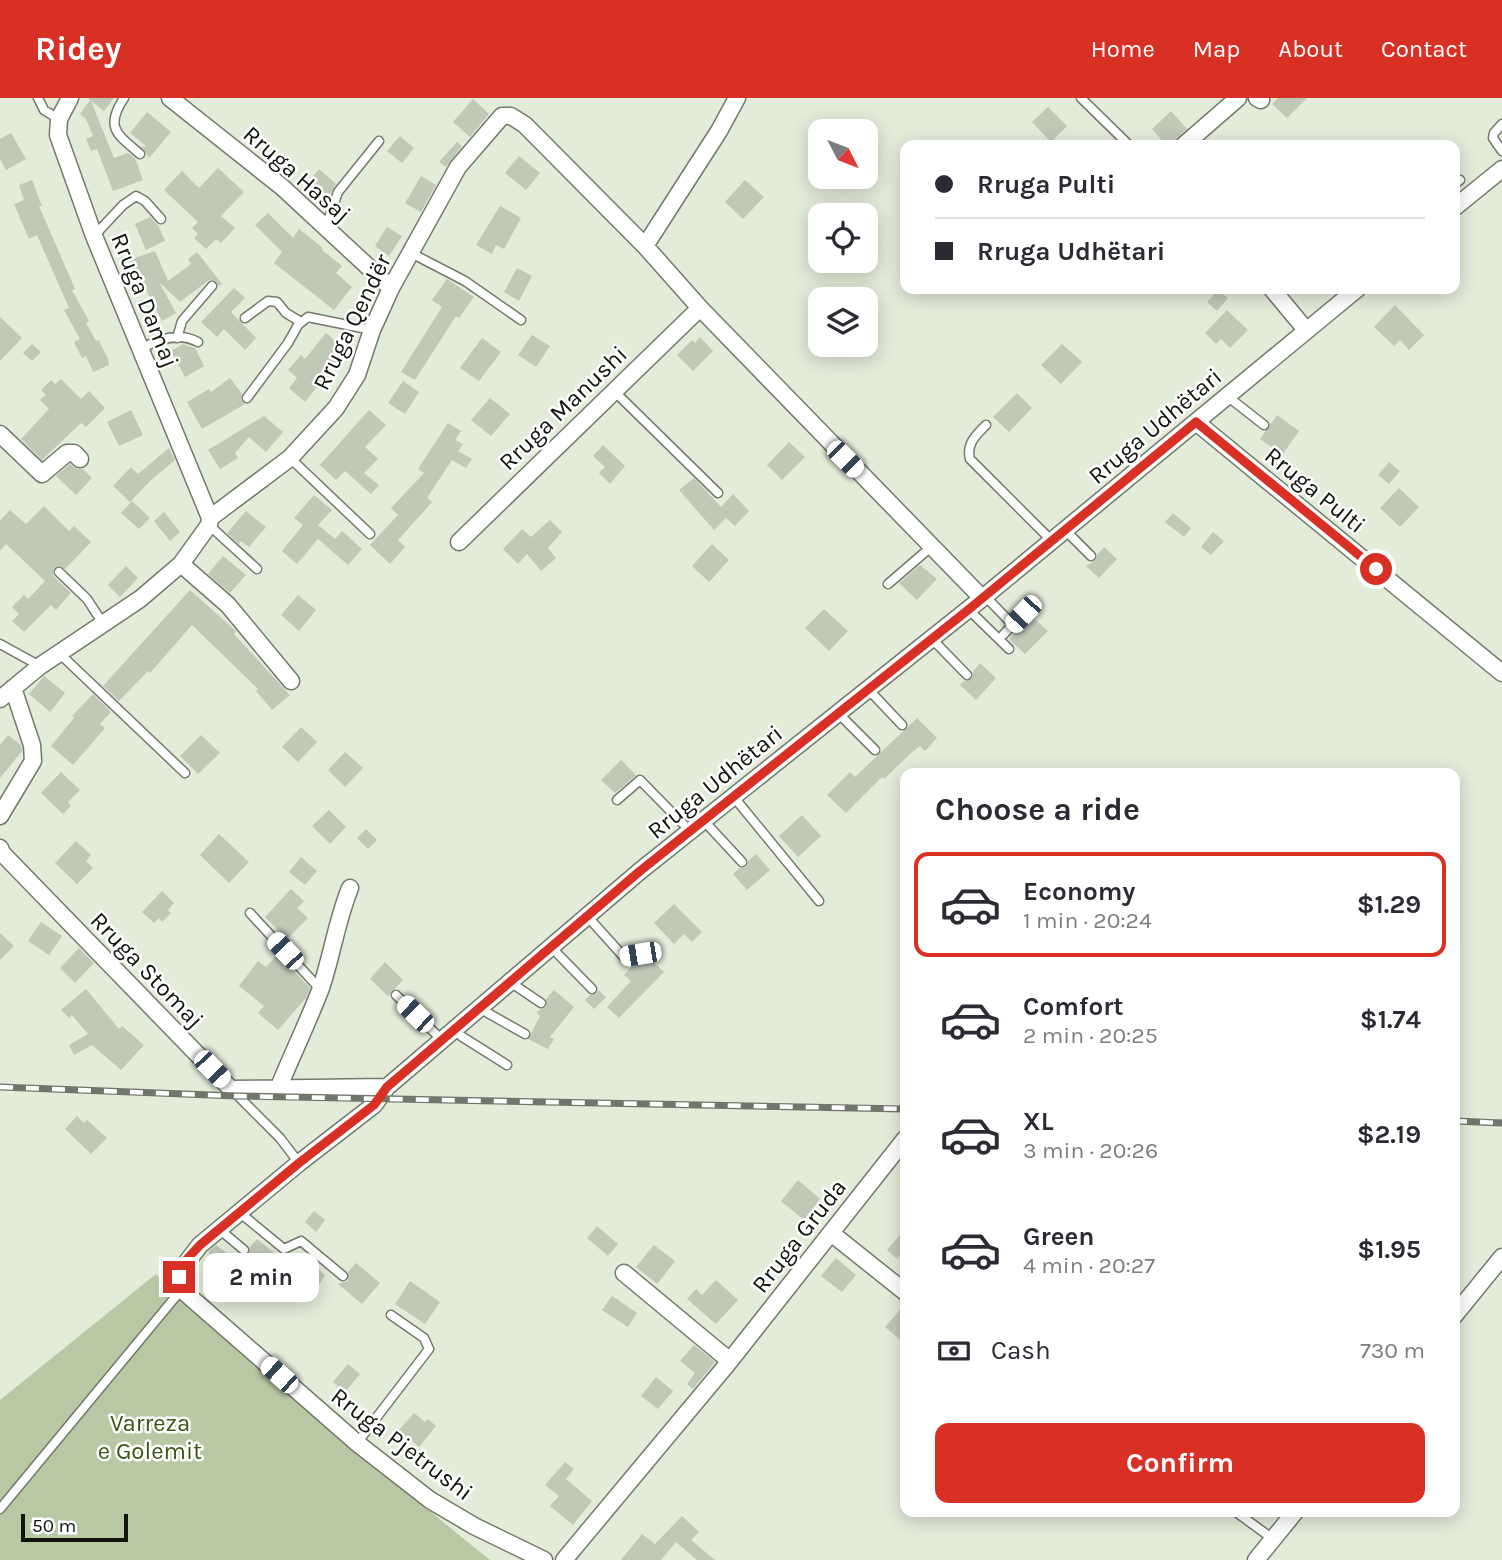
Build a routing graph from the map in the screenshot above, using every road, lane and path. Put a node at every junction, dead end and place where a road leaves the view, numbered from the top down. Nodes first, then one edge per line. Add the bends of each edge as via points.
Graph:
1 (38, 98) edge
2 (70, 98) edge
3 (124, 98) edge
4 (170, 98) edge
5 (737, 98) edge
6 (1081, 98) edge
7 (1237, 98) edge
8 (59, 119) junction
9 (1502, 124) edge
10 (1124, 140) edge
11 (1190, 140) edge
12 (379, 141) dead end
13 (1502, 151) edge
14 (140, 154) dead end
15 (1501, 171) edge
16 (1460, 203) edge
17 (162, 219) dead end
18 (326, 227) junction
19 (94, 236) junction
20 (645, 246) junction
21 (411, 253) junction
22 (212, 286) dead end
23 (391, 288) junction
24 (1276, 294) edge
25 (1351, 294) edge
26 (700, 308) junction
27 (245, 318) dead end
28 (521, 320) dead end
29 (301, 322) junction
30 (372, 330) junction
31 (1306, 330) junction
32 (177, 338) junction
33 (198, 342) dead end
34 (141, 349) junction
35 (614, 391) junction
36 (1227, 396) junction
37 (247, 398) dead end
38 (1196, 422) junction
39 (986, 425) dead end
40 (1264, 425) dead end
41 (0, 434) edge
42 (290, 458) junction
43 (80, 459) dead end
44 (718, 493) dead end
45 (210, 522) junction
46 (1065, 530) junction
47 (370, 534) dead end
48 (1052, 541) junction
49 (459, 542) dead end
50 (931, 547) junction
51 (1091, 556) dead end
52 (181, 564) junction
53 (257, 569) dead end
54 (59, 572) dead end
55 (888, 584) dead end
56 (984, 597) junction
57 (968, 610) junction
58 (1023, 614) dead end
59 (104, 625) junction
60 (1013, 625) junction
61 (1003, 635) dead end
62 (932, 639) junction
63 (0, 645) edge
64 (1009, 649) dead end
65 (59, 653) junction
66 (40, 666) junction
67 (1502, 673) edge
68 (967, 675) dead end
69 (291, 681) dead end
70 (13, 688) junction
71 (868, 689) junction
72 (0, 699) edge
73 (838, 713) junction
74 (902, 725) dead end
75 (875, 750) dead end
76 (185, 774) dead end
77 (733, 796) junction
78 (617, 800) dead end
79 (0, 816) edge
80 (703, 820) junction
81 (690, 831) junction
82 (0, 848) edge
83 (742, 862) dead end
84 (350, 888) dead end
85 (818, 901) dead end
86 (250, 913) dead end
87 (587, 916) junction
88 (551, 947) junction
89 (640, 954) dead end
90 (510, 982) junction
91 (320, 989) junction
92 (592, 989) dead end
93 (396, 995) dead end
94 (541, 1003) dead end
95 (481, 1007) junction
96 (525, 1034) dead end
97 (448, 1035) junction
98 (507, 1065) dead end
99 (387, 1087) junction
100 (231, 1089) junction
101 (278, 1089) junction
102 (900, 1145) edge
103 (299, 1163) junction
104 (239, 1212) junction
105 (219, 1229) junction
106 (831, 1233) junction
107 (244, 1250) dead end
108 (1502, 1257) edge
109 (624, 1273) dead end
110 (343, 1276) dead end
111 (900, 1288) edge
112 (180, 1292) junction
113 (1460, 1309) edge
114 (391, 1315) dead end
115 (730, 1361) junction
116 (356, 1443) junction
117 (0, 1509) edge
118 (1243, 1517) edge
119 (1291, 1517) edge
120 (1273, 1539) junction
121 (544, 1560) edge
122 (564, 1560) edge
123 (1256, 1560) edge

1 - 8 lane via 44,110
2 - 8 street
3 - 14 lane via 115,119 117,135
4 - 18 street, Rruga Hasaj
5 - 20 street
6 - 10 lane
7 - 11 street
8 - 19 street, Rruga Damaj via 58,135
9 - 13 lane via 1493,138
12 - 18 lane via 338,192
15 - 16 street
17 - 19 lane via 136,196
18 - 23 street, Rruga Hasaj
19 - 34 street, Rruga Damaj
20 - 21 street, Rruga Qendër via 525,125 502,116 458,167
20 - 26 street, Rruga Qendër
21 - 23 street, Rruga Qendër
21 - 28 lane via 465,281
22 - 32 lane via 182,321
23 - 30 street, Rruga Qendër
24 - 31 street
25 - 31 street, Rruga Udhëtari
26 - 35 street, Rruga Manushi
26 - 50 street, Rruga Qendër
27 - 29 lane via 268,301 277,302
29 - 30 lane via 317,318
29 - 37 lane
30 - 42 street, Rruga Qendër via 357,375 336,408
31 - 36 street, Rruga Udhëtari
32 - 33 lane
32 - 34 lane via 155,341
34 - 45 street, Rruga Damaj
35 - 44 lane
35 - 49 street, Rruga Manushi
36 - 38 street, Rruga Udhëtari
36 - 40 lane
38 - 46 street, Rruga Udhëtari
38 - 67 street, Rruga Pulti
39 - 48 lane via 970,443 970,459
41 - 43 street via 43,474 67,453
42 - 45 street, Rruga Qendër
42 - 47 lane
45 - 52 street, Rruga Qendër
45 - 53 lane
46 - 48 street, Rruga Udhëtari
46 - 51 lane
48 - 56 street, Rruga Udhëtari
50 - 55 lane
50 - 56 street, Rruga Qendër
52 - 59 street, Rruga Qendër
52 - 69 street via 228,605
54 - 59 lane via 87,599
56 - 57 street, Rruga Udhëtari
56 - 60 lane
57 - 62 street, Rruga Udhëtari
57 - 64 lane
58 - 60 lane
59 - 65 street, Rruga Qendër
60 - 61 lane
62 - 68 lane
62 - 71 street, Rruga Udhëtari
63 - 66 lane
65 - 66 street, Rruga Qendër
65 - 76 lane
66 - 70 street, Rruga Qendër
70 - 72 street, Rruga Qendër
70 - 79 street via 33,761
71 - 73 street, Rruga Udhëtari
71 - 74 lane
73 - 75 lane
73 - 77 street, Rruga Udhëtari
77 - 80 street, Rruga Udhëtari
77 - 85 lane
78 - 81 lane via 640,780
80 - 81 street, Rruga Udhëtari
80 - 83 lane
81 - 87 street, Rruga Udhëtari
82 - 100 street, Rruga Stomaj
84 - 91 street
86 - 91 lane
87 - 88 street, Rruga Udhëtari
87 - 89 lane via 624,957
88 - 90 street, Rruga Udhëtari
88 - 92 lane
90 - 94 lane
90 - 95 street, Rruga Udhëtari
91 - 101 street
93 - 97 lane
95 - 96 lane
95 - 97 street, Rruga Udhëtari
97 - 98 lane via 461,1036
97 - 99 street, Rruga Udhëtari
99 - 101 street
99 - 103 street, Rruga Udhëtari via 374,1105
100 - 101 street
100 - 103 lane
102 - 106 street, Rruga Gruda
103 - 104 street, Rruga Udhëtari
104 - 105 street, Rruga Udhëtari
104 - 110 lane via 284,1249 301,1241
105 - 107 lane
105 - 112 street, Rruga Udhëtari via 183,1267
106 - 111 street
106 - 115 street, Rruga Gruda
108 - 113 street
109 - 115 street
112 - 116 street, Rruga Pjetrushi
112 - 117 lane
114 - 116 lane via 424,1338 429,1349
115 - 122 street, Rruga Gruda
116 - 121 street, Rruga Pjetrushi via 430,1500
118 - 120 lane
119 - 120 street
120 - 123 street

